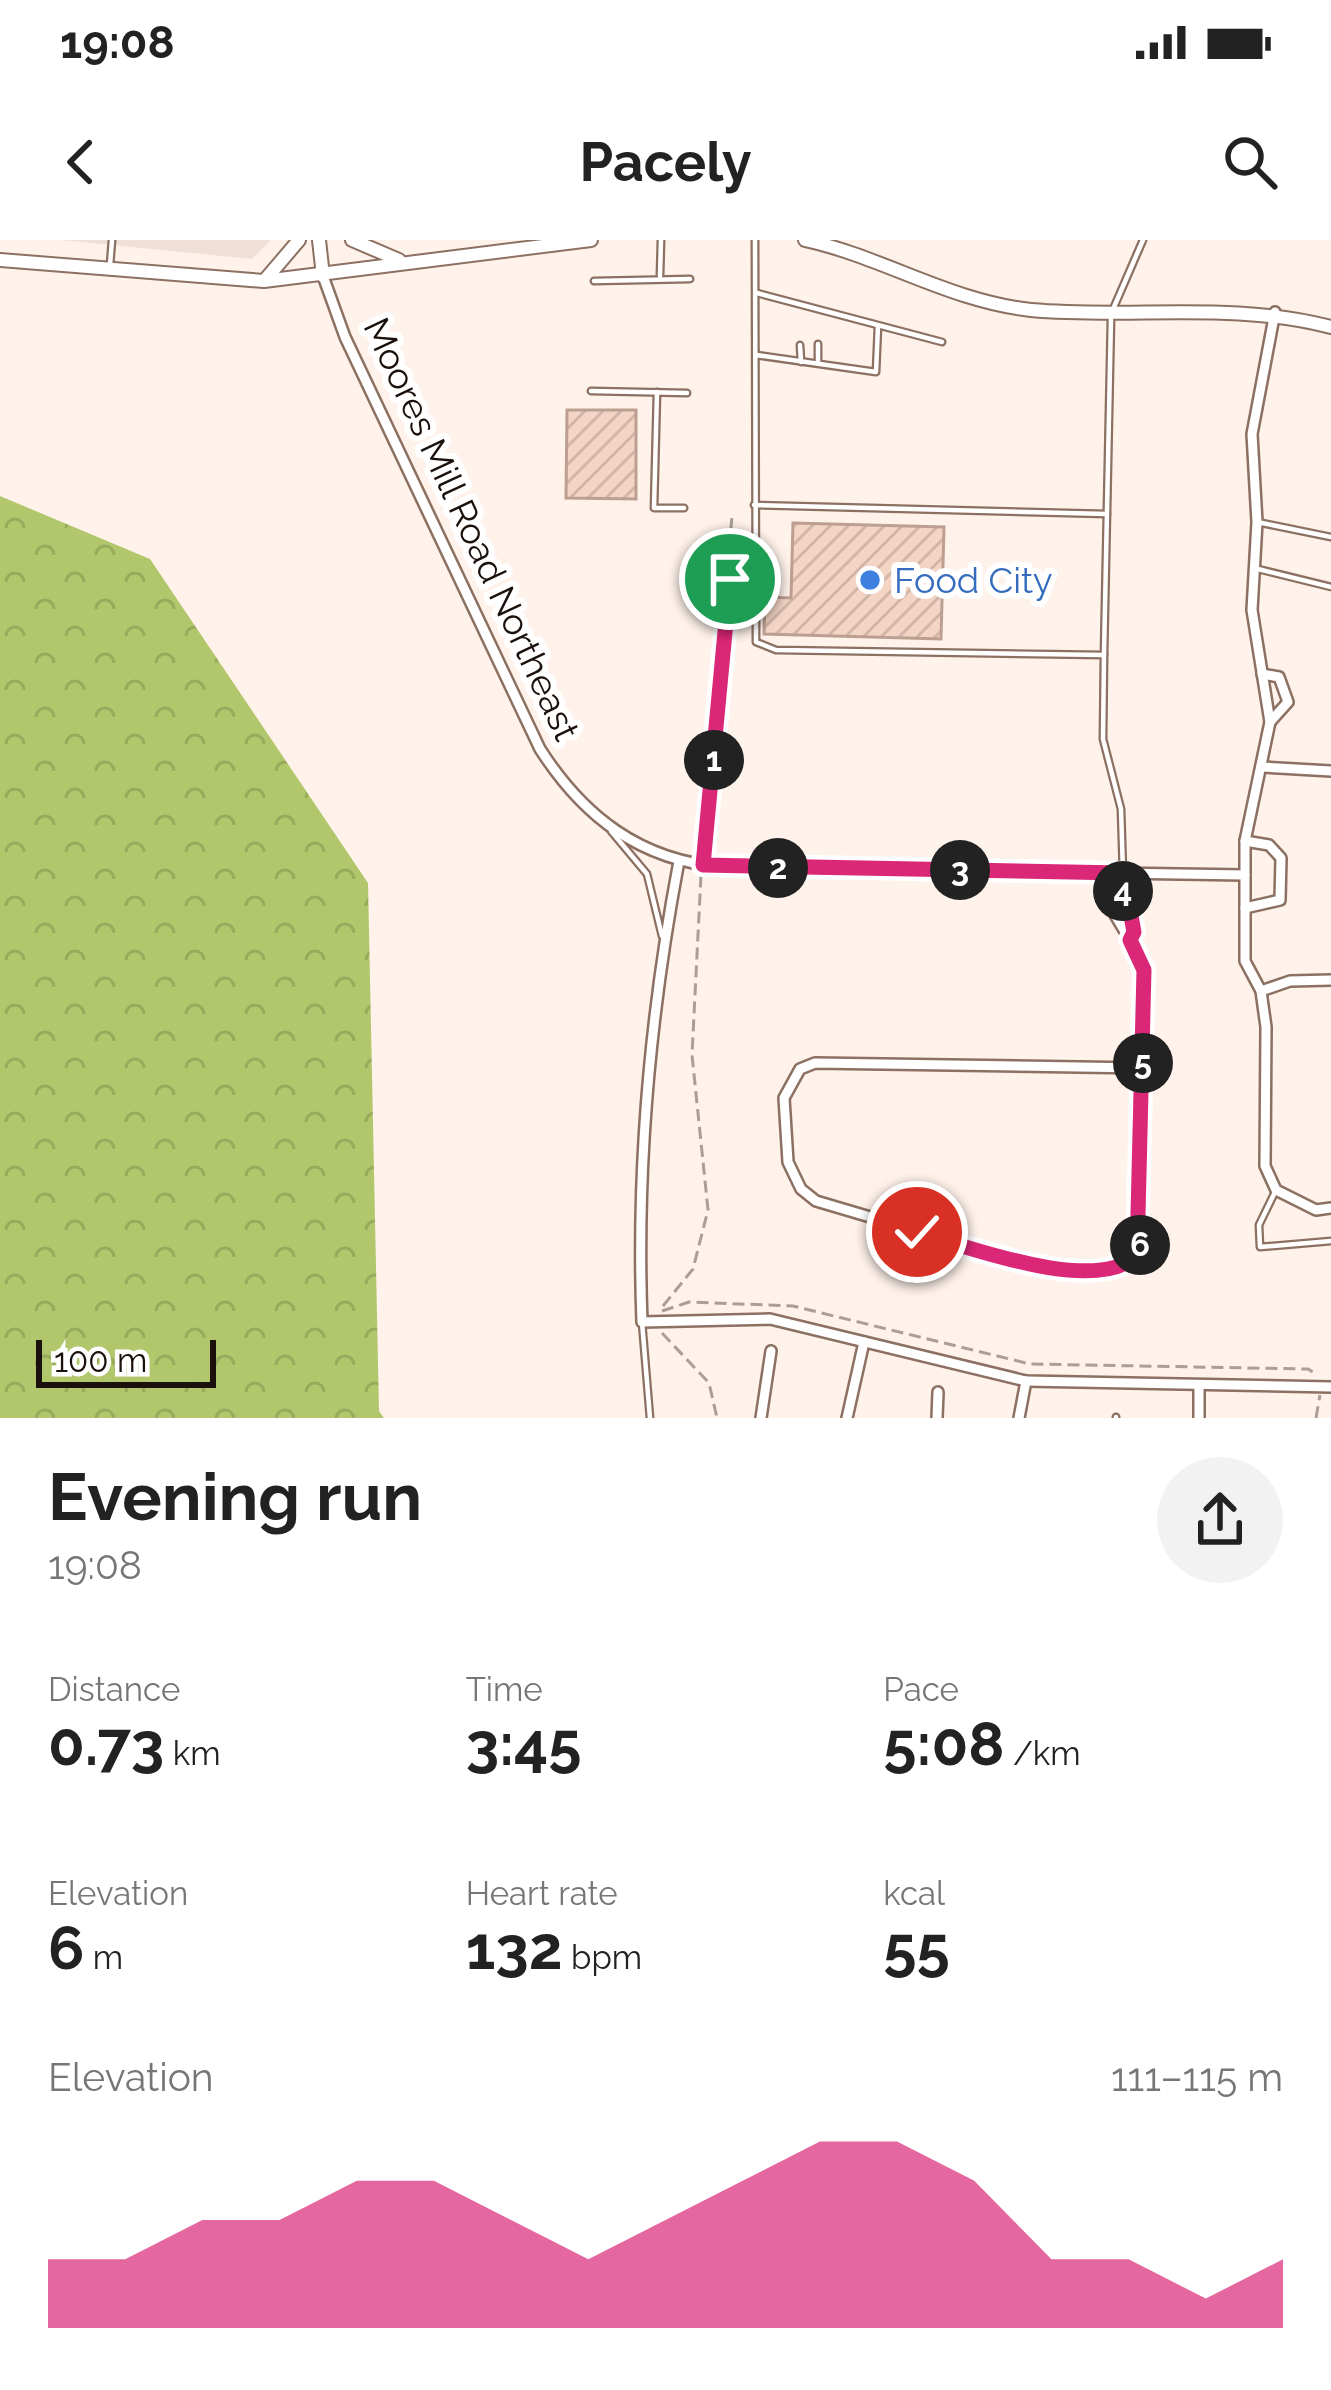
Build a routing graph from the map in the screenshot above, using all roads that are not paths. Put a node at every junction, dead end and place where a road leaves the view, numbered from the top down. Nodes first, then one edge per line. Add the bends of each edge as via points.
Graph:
1 (112, 240) edge
2 (299, 240) edge
3 (319, 240) edge
4 (352, 240) edge
5 (592, 240) edge
6 (661, 240) edge
7 (755, 240) edge
8 (805, 240) edge
9 (1142, 240) edge
10 (0, 260) edge
11 (406, 262) junction
12 (109, 271) junction
13 (323, 277) junction
14 (660, 278) junction
15 (690, 279) dead end
16 (264, 281) junction
17 (594, 281) dead end
18 (757, 293) junction
19 (800, 304) junction
20 (1112, 312) junction
21 (1275, 312) junction
22 (800, 316) dead end
23 (878, 325) junction
24 (1331, 326) edge
25 (942, 343) dead end
26 (818, 344) dead end
27 (800, 345) dead end
28 (756, 355) junction
29 (801, 362) junction
30 (818, 365) junction
31 (591, 391) dead end
32 (657, 392) junction
33 (687, 393) dead end
34 (754, 505) junction
35 (684, 508) dead end
36 (1107, 514) junction
37 (1257, 522) junction
38 (1331, 537) edge
39 (1252, 568) junction
40 (1331, 587) edge
41 (1104, 655) junction
42 (1262, 674) junction
43 (1270, 722) junction
44 (1263, 767) junction
45 (1331, 771) edge
46 (607, 827) junction
47 (1245, 841) junction
48 (680, 861) junction
49 (1123, 873) junction
50 (1245, 875) junction
51 (1245, 908) junction
52 (663, 945) junction
53 (1331, 980) edge
54 (1261, 991) junction
55 (1143, 1068) junction
56 (1276, 1190) junction
57 (1331, 1208) edge
58 (1331, 1241) edge
59 (642, 1322) junction
60 (864, 1342) junction
61 (771, 1351) dead end
62 (1026, 1381) junction
63 (1199, 1385) junction
64 (1325, 1387) edge
65 (938, 1392) dead end
66 (650, 1418) edge
67 (761, 1418) edge
68 (847, 1418) edge
69 (937, 1418) edge
70 (1019, 1418) edge
71 (1199, 1418) edge

1 - 12 lane
2 - 16 street
3 - 13 street, Moores Mill Road Northeast
4 - 11 street
5 - 11 street
6 - 14 lane
7 - 18 lane
8 - 20 street via 958,297
9 - 20 lane
10 - 12 street
11 - 13 street
12 - 16 street
13 - 16 street
13 - 46 street, Moores Mill Road Northeast via 540,748 575,799
14 - 15 lane
14 - 17 lane
18 - 19 lane
18 - 28 lane
19 - 22 lane
19 - 23 lane
20 - 21 street
20 - 36 lane
21 - 24 street
21 - 37 street via 1252,434
23 - 25 lane
23 - 30 lane via 876,372
26 - 30 lane
27 - 29 lane
28 - 29 lane
28 - 34 lane
29 - 30 lane
31 - 32 lane
32 - 33 lane
32 - 35 lane via 654,508
34 - 36 lane
34 - 41 lane via 752,632 763,648
36 - 41 lane
37 - 38 lane
37 - 39 street
39 - 40 lane
39 - 42 street
41 - 49 lane via 1103,739 1121,809
42 - 43 street
42 - 43 street via 1279,677 1288,702
43 - 44 street
44 - 45 street
44 - 47 street
46 - 48 street, Moores Mill Road Northeast
46 - 52 lane via 647,874
47 - 50 street
47 - 51 street via 1269,845 1281,858 1280,900
48 - 49 street, Moores Mill Road Northeast
48 - 52 street
49 - 50 street, Moores Mill Road Northeast
49 - 55 street via 1115,915 1144,970
50 - 51 street
51 - 54 street via 1246,962
52 - 59 street via 644,1122
53 - 54 street
54 - 56 street via 1265,1166
55 - 55 street via 1141,1240 1137,1255 1120,1267 1019,1262 816,1202 791,1175 784,1098 800,1069 815,1063
56 - 57 street via 1316,1210
56 - 58 lane via 1258,1225 1260,1247
59 - 60 street via 770,1319
59 - 66 lane
60 - 62 street
60 - 68 street
61 - 67 street
62 - 63 street
62 - 70 street
63 - 64 street
63 - 71 street
65 - 69 street

